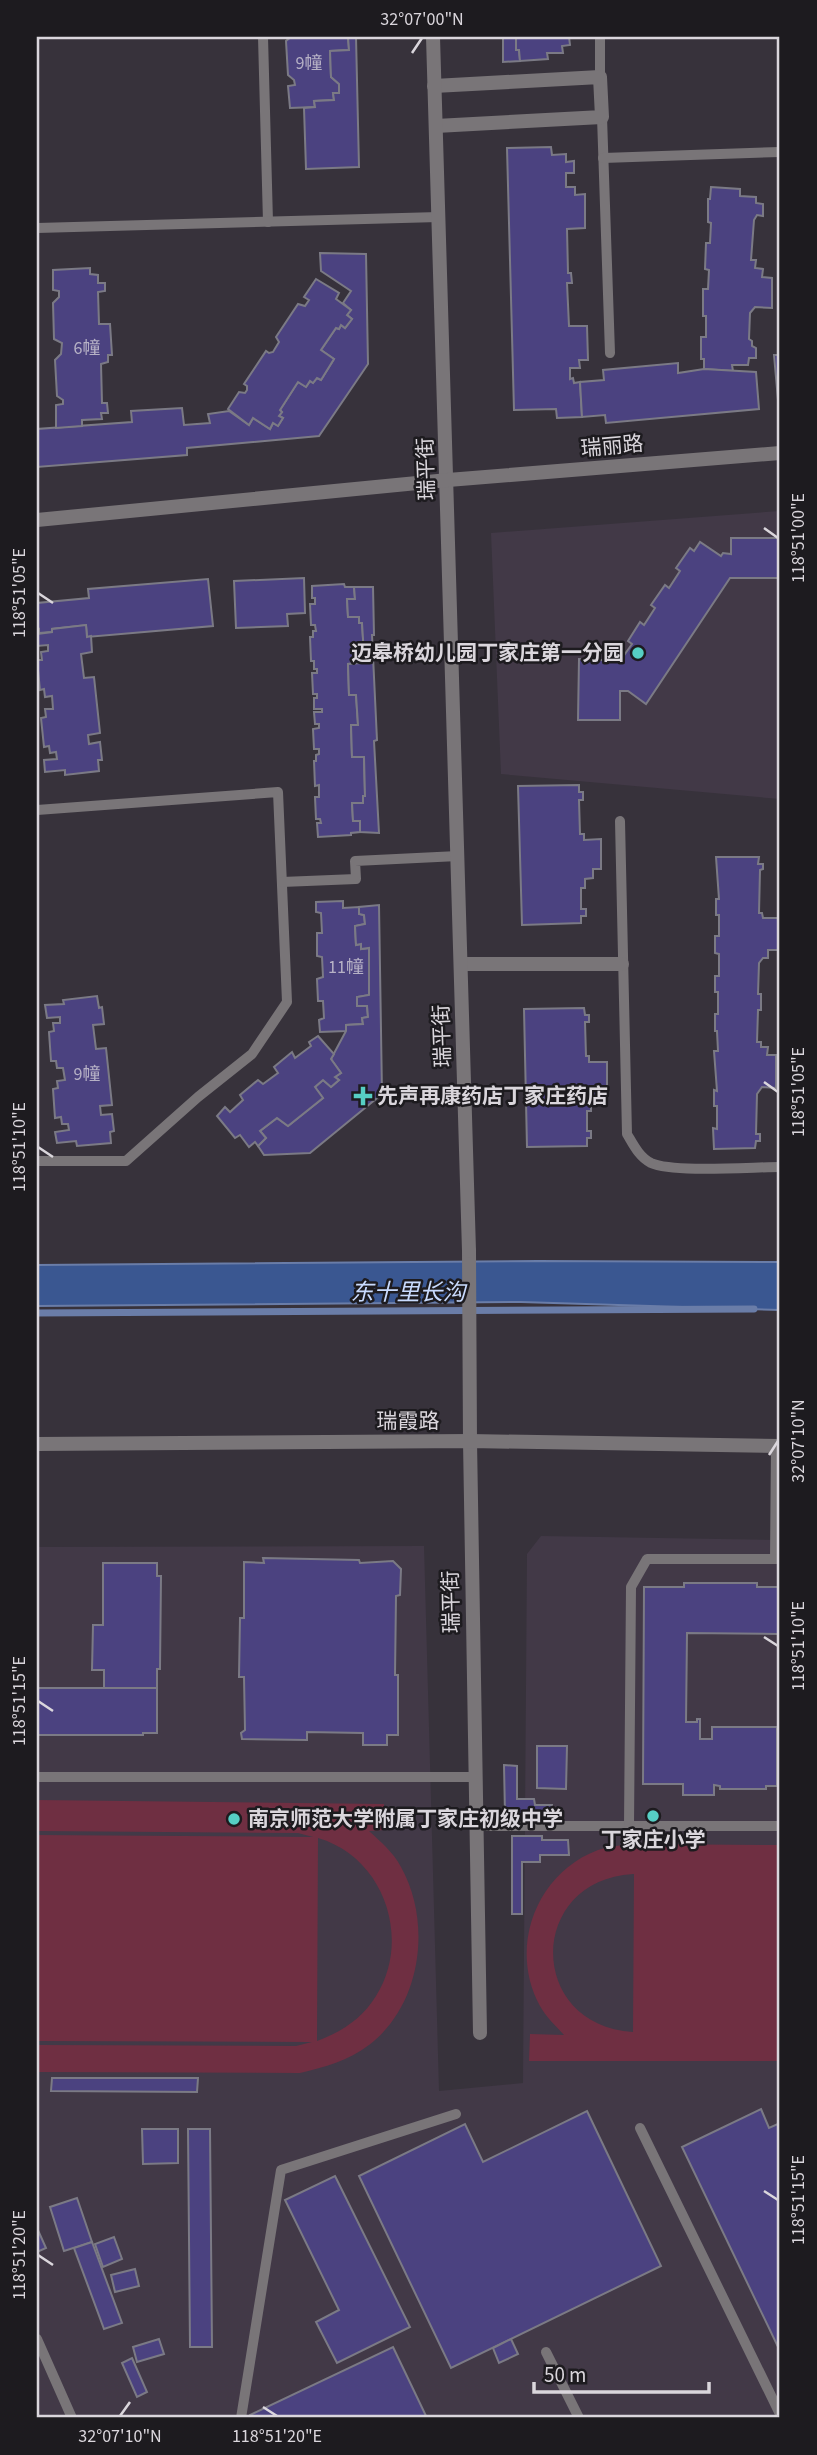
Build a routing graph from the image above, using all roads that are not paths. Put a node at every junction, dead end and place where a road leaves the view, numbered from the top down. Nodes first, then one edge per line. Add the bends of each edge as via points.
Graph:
1 (263, 37) edge
2 (433, 37) edge
3 (600, 37) edge
4 (600, 77) junction
5 (434, 86) junction
6 (602, 117) junction
7 (436, 127) junction
8 (780, 152) edge
9 (603, 158) junction
10 (439, 217) junction
11 (268, 222) junction
12 (37, 228) edge
13 (610, 353) dead end
14 (780, 453) edge
15 (448, 480) junction
16 (37, 520) edge
17 (37, 810) edge
18 (620, 821) dead end
19 (458, 856) junction
20 (282, 882) junction
21 (461, 964) junction
22 (622, 964) junction
23 (37, 1161) edge
24 (780, 1167) edge
25 (470, 1441) junction
26 (37, 1444) edge
27 (778, 1446) edge
28 (778, 1559) edge
29 (37, 1777) edge
30 (475, 1777) junction
31 (476, 1826) junction
32 (629, 1826) junction
33 (780, 1826) edge
34 (480, 2034) dead end
35 (456, 2114) dead end
36 (640, 2128) dead end
37 (37, 2339) edge
38 (545, 2352) dead end
39 (780, 2384) edge
40 (768, 2389) junction
41 (780, 2414) edge
42 (72, 2418) edge
43 (241, 2418) edge
44 (579, 2418) edge

1 - 11 lane
2 - 5 street, 瑞平街
3 - 4 lane
4 - 5 street
4 - 6 street
5 - 7 street, 瑞平街
6 - 7 street
6 - 9 lane
7 - 10 street, 瑞平街
8 - 9 lane
9 - 13 lane
10 - 11 lane
10 - 15 street, 瑞平街
11 - 12 lane
14 - 15 street, 瑞丽路
15 - 16 street, 瑞丽路
15 - 19 street, 瑞平街
17 - 20 lane via 278,792
18 - 22 lane
19 - 20 lane via 355,861 356,879
19 - 21 street, 瑞平街
20 - 23 lane via 288,1002 252,1055 126,1161
21 - 22 street
21 - 25 street, 瑞平街
22 - 24 lane via 627,1134 636,1149 649,1162 670,1168
25 - 26 street, 瑞霞路
25 - 27 street, 瑞霞路
25 - 30 street, 瑞平街
27 - 28 lane
28 - 32 lane via 647,1559 631,1587
29 - 30 lane
30 - 31 street, 瑞平街
31 - 32 lane
31 - 34 street, 瑞平街
32 - 33 lane
35 - 43 lane via 281,2170
36 - 40 lane
37 - 42 lane
38 - 44 lane
39 - 40 lane
40 - 41 lane

